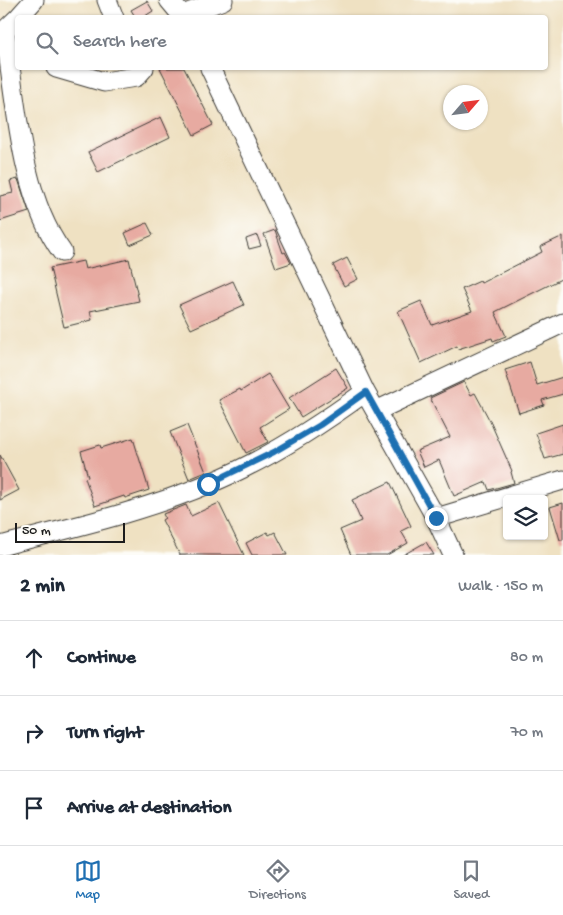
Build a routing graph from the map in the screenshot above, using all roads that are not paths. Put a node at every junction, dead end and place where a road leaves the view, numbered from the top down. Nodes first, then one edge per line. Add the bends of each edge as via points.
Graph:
1 (34, 0) edge
2 (107, 0) edge
3 (168, 0) edge
4 (223, 0) edge
5 (20, 15) edge
6 (113, 15) edge
7 (183, 15) edge
8 (186, 15) edge
9 (10, 25) edge
10 (13, 54) edge
11 (63, 70) edge
12 (211, 70) edge
13 (137, 71) edge
14 (62, 252) dead end
15 (563, 323) edge
16 (366, 392) junction
17 (376, 412) junction
18 (563, 480) edge
19 (436, 518) junction
20 (0, 546) edge
21 (453, 555) edge

1 - 5 street
2 - 6 street
3 - 7 street
4 - 8 street
9 - 10 street
10 - 14 street via 21,136 31,185 43,222
11 - 13 street via 104,82
12 - 16 street
15 - 17 street
16 - 17 street
16 - 20 street via 320,425 274,452 208,484 123,514
17 - 19 street
18 - 19 street
19 - 21 street

